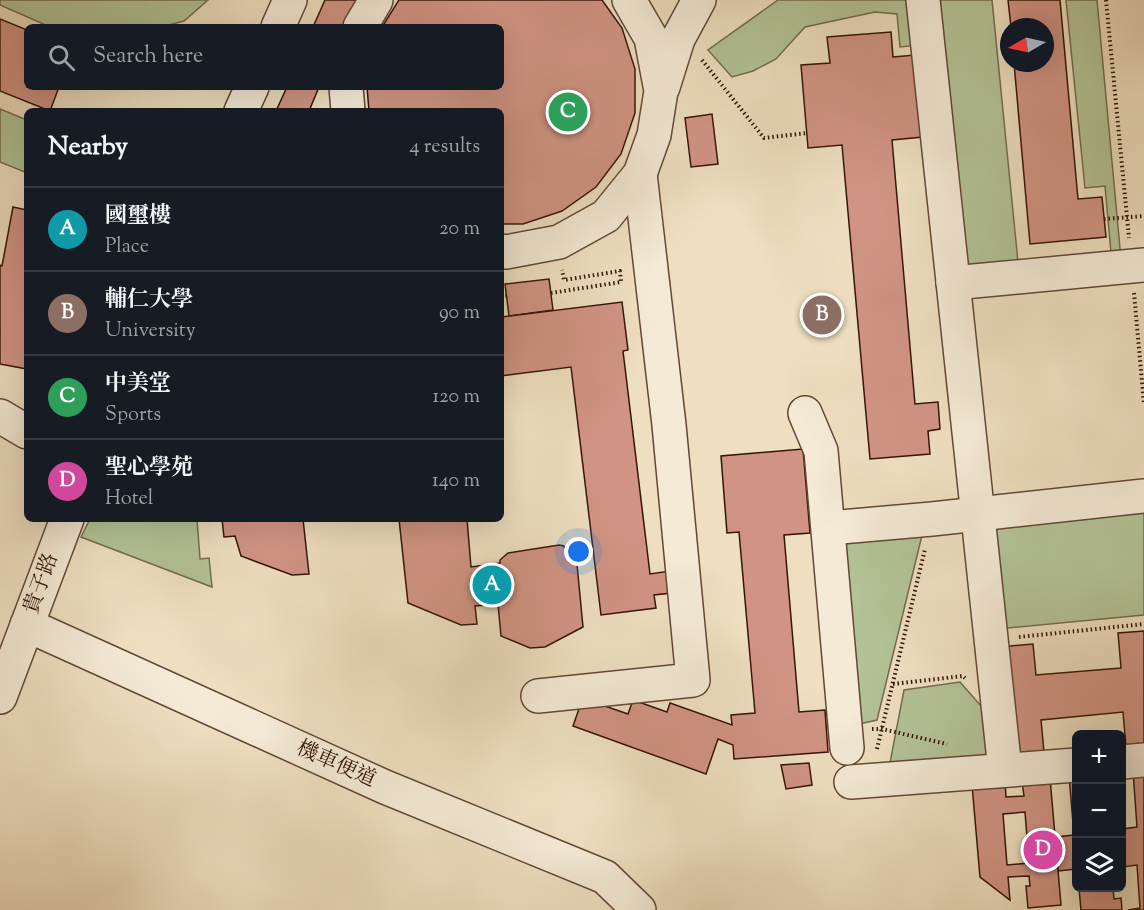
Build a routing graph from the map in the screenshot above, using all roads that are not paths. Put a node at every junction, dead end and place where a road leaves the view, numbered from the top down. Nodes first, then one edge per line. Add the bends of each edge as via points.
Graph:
1 (290, 0) edge
2 (376, 0) edge
3 (629, 0) edge
4 (699, 0) edge
5 (923, 0) edge
6 (279, 24) edge
7 (362, 24) edge
8 (251, 90) edge
9 (346, 90) edge
10 (661, 91) junction
11 (243, 108) edge
12 (348, 108) edge
13 (640, 174) junction
14 (504, 252) edge
15 (1138, 265) edge
16 (953, 283) junction
17 (805, 413) dead end
18 (0, 416) edge
19 (24, 430) edge
20 (1144, 496) edge
21 (978, 514) junction
22 (829, 528) junction
23 (63, 529) edge
24 (27, 625) junction
25 (538, 696) dead end
26 (0, 697) edge
27 (847, 748) dead end
28 (1144, 760) edge
29 (1126, 762) edge
30 (1072, 765) edge
31 (1005, 770) junction
32 (851, 782) road end
33 (639, 910) edge

1 - 6 street
2 - 7 street
3 - 10 street via 651,38
4 - 10 street via 678,39
5 - 16 street
8 - 11 street
9 - 12 street
10 - 13 street via 654,135
13 - 14 street via 606,216 559,242
13 - 25 street via 675,424 693,680
15 - 16 street via 1089,284
16 - 21 street via 969,371
17 - 22 street via 821,451
18 - 19 street
20 - 21 street via 1107,490
21 - 22 street
21 - 31 street
22 - 27 street
23 - 24 street, 貴子路
24 - 26 street, 貴子路
24 - 33 street, 機車便道 via 386,787 605,877
28 - 29 street
30 - 31 street
31 - 32 street

